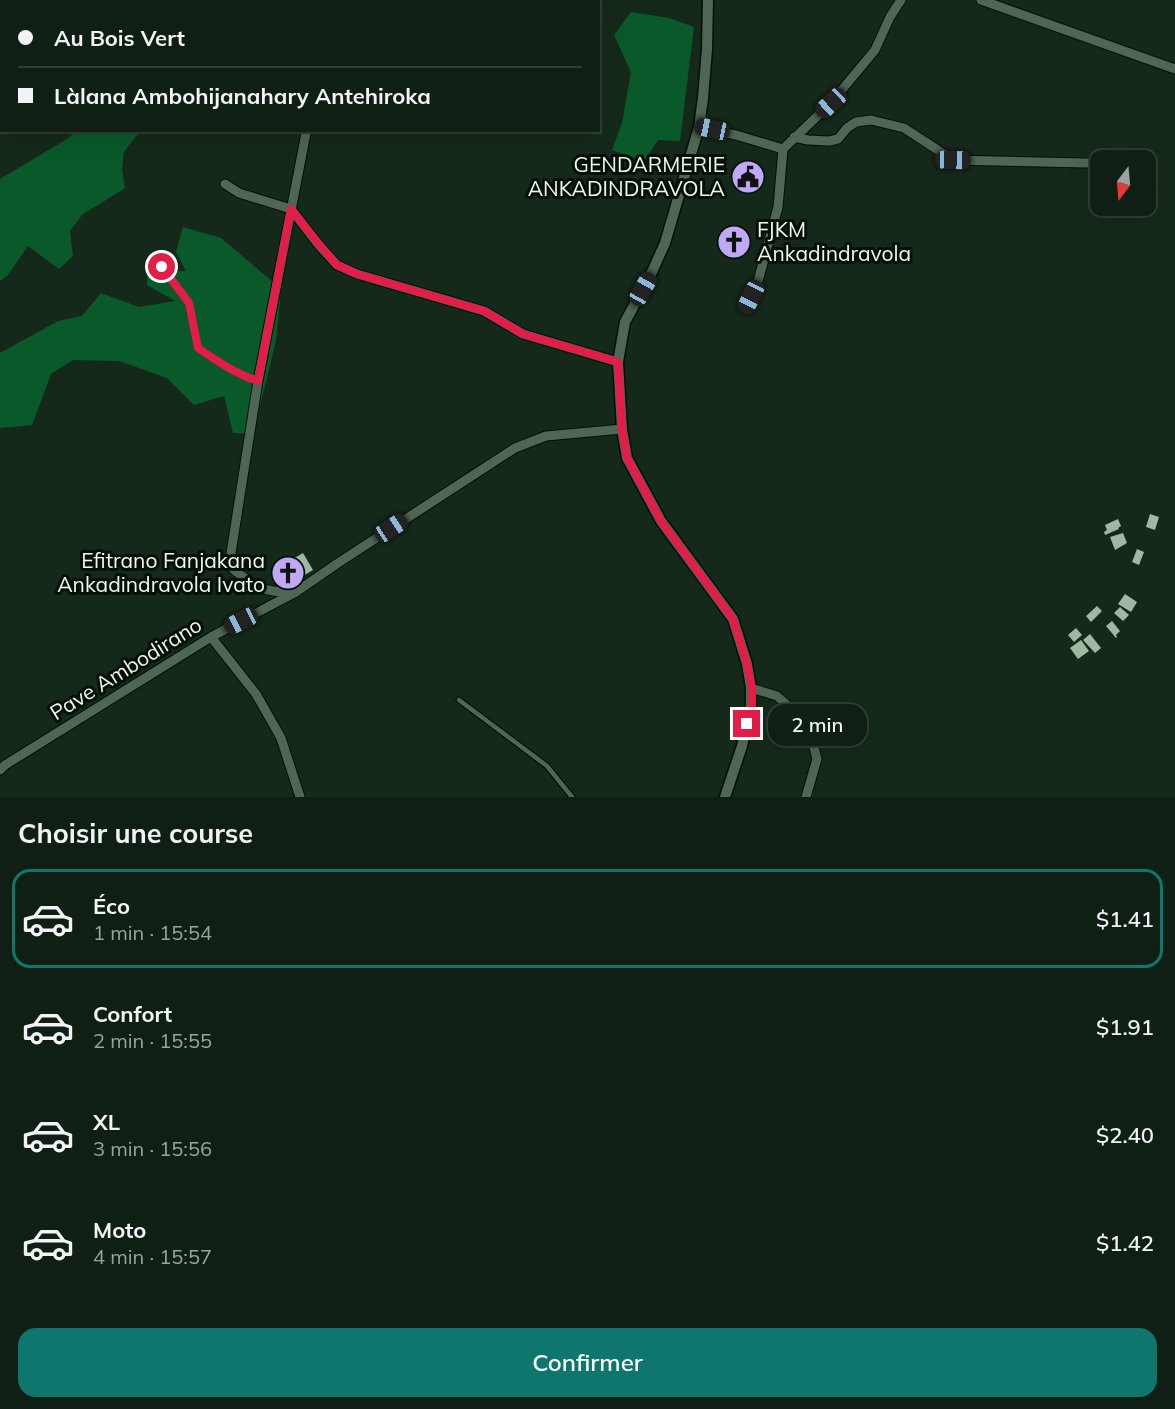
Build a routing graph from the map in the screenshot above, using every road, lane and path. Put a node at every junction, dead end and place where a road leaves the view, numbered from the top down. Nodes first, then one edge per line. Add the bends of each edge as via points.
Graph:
1 (708, 0) edge
2 (901, 0) edge
3 (981, 0) edge
4 (1175, 69) edge
5 (699, 127) junction
6 (306, 133) dead end
7 (794, 137) junction
8 (783, 149) junction
9 (1087, 163) dead end
10 (225, 184) dead end
11 (291, 209) junction
12 (162, 267) dead end
13 (746, 308) dead end
14 (618, 362) junction
15 (258, 381) junction
16 (622, 429) junction
17 (296, 592) junction
18 (211, 637) junction
19 (752, 688) junction
20 (459, 700) dead end
21 (2, 766) edge
22 (300, 797) edge
23 (572, 797) edge
24 (725, 797) edge
25 (806, 797) edge

1 - 5 street
2 - 7 street via 875,50 831,103
3 - 4 street
5 - 8 street
5 - 14 street via 666,243 625,322
6 - 11 street
7 - 8 street
7 - 9 street via 829,141 838,139 856,122 871,120 904,128 953,160
8 - 13 street via 778,207 757,285
10 - 11 street via 239,193
11 - 14 street via 337,265 484,311 523,334
11 - 15 street
12 - 15 lane via 189,303 198,348
14 - 16 street
15 - 17 street via 231,553 234,570 253,585 275,593
16 - 17 street, Pave Ambodirano via 546,436 514,448
16 - 19 street via 627,458 661,521 733,619
17 - 18 street, Pave Ambodirano
18 - 21 street, Pave Ambodirano
18 - 22 street via 256,694 281,738
19 - 24 street via 752,706
19 - 25 street via 777,696 808,724 817,759
20 - 23 lane via 547,766

